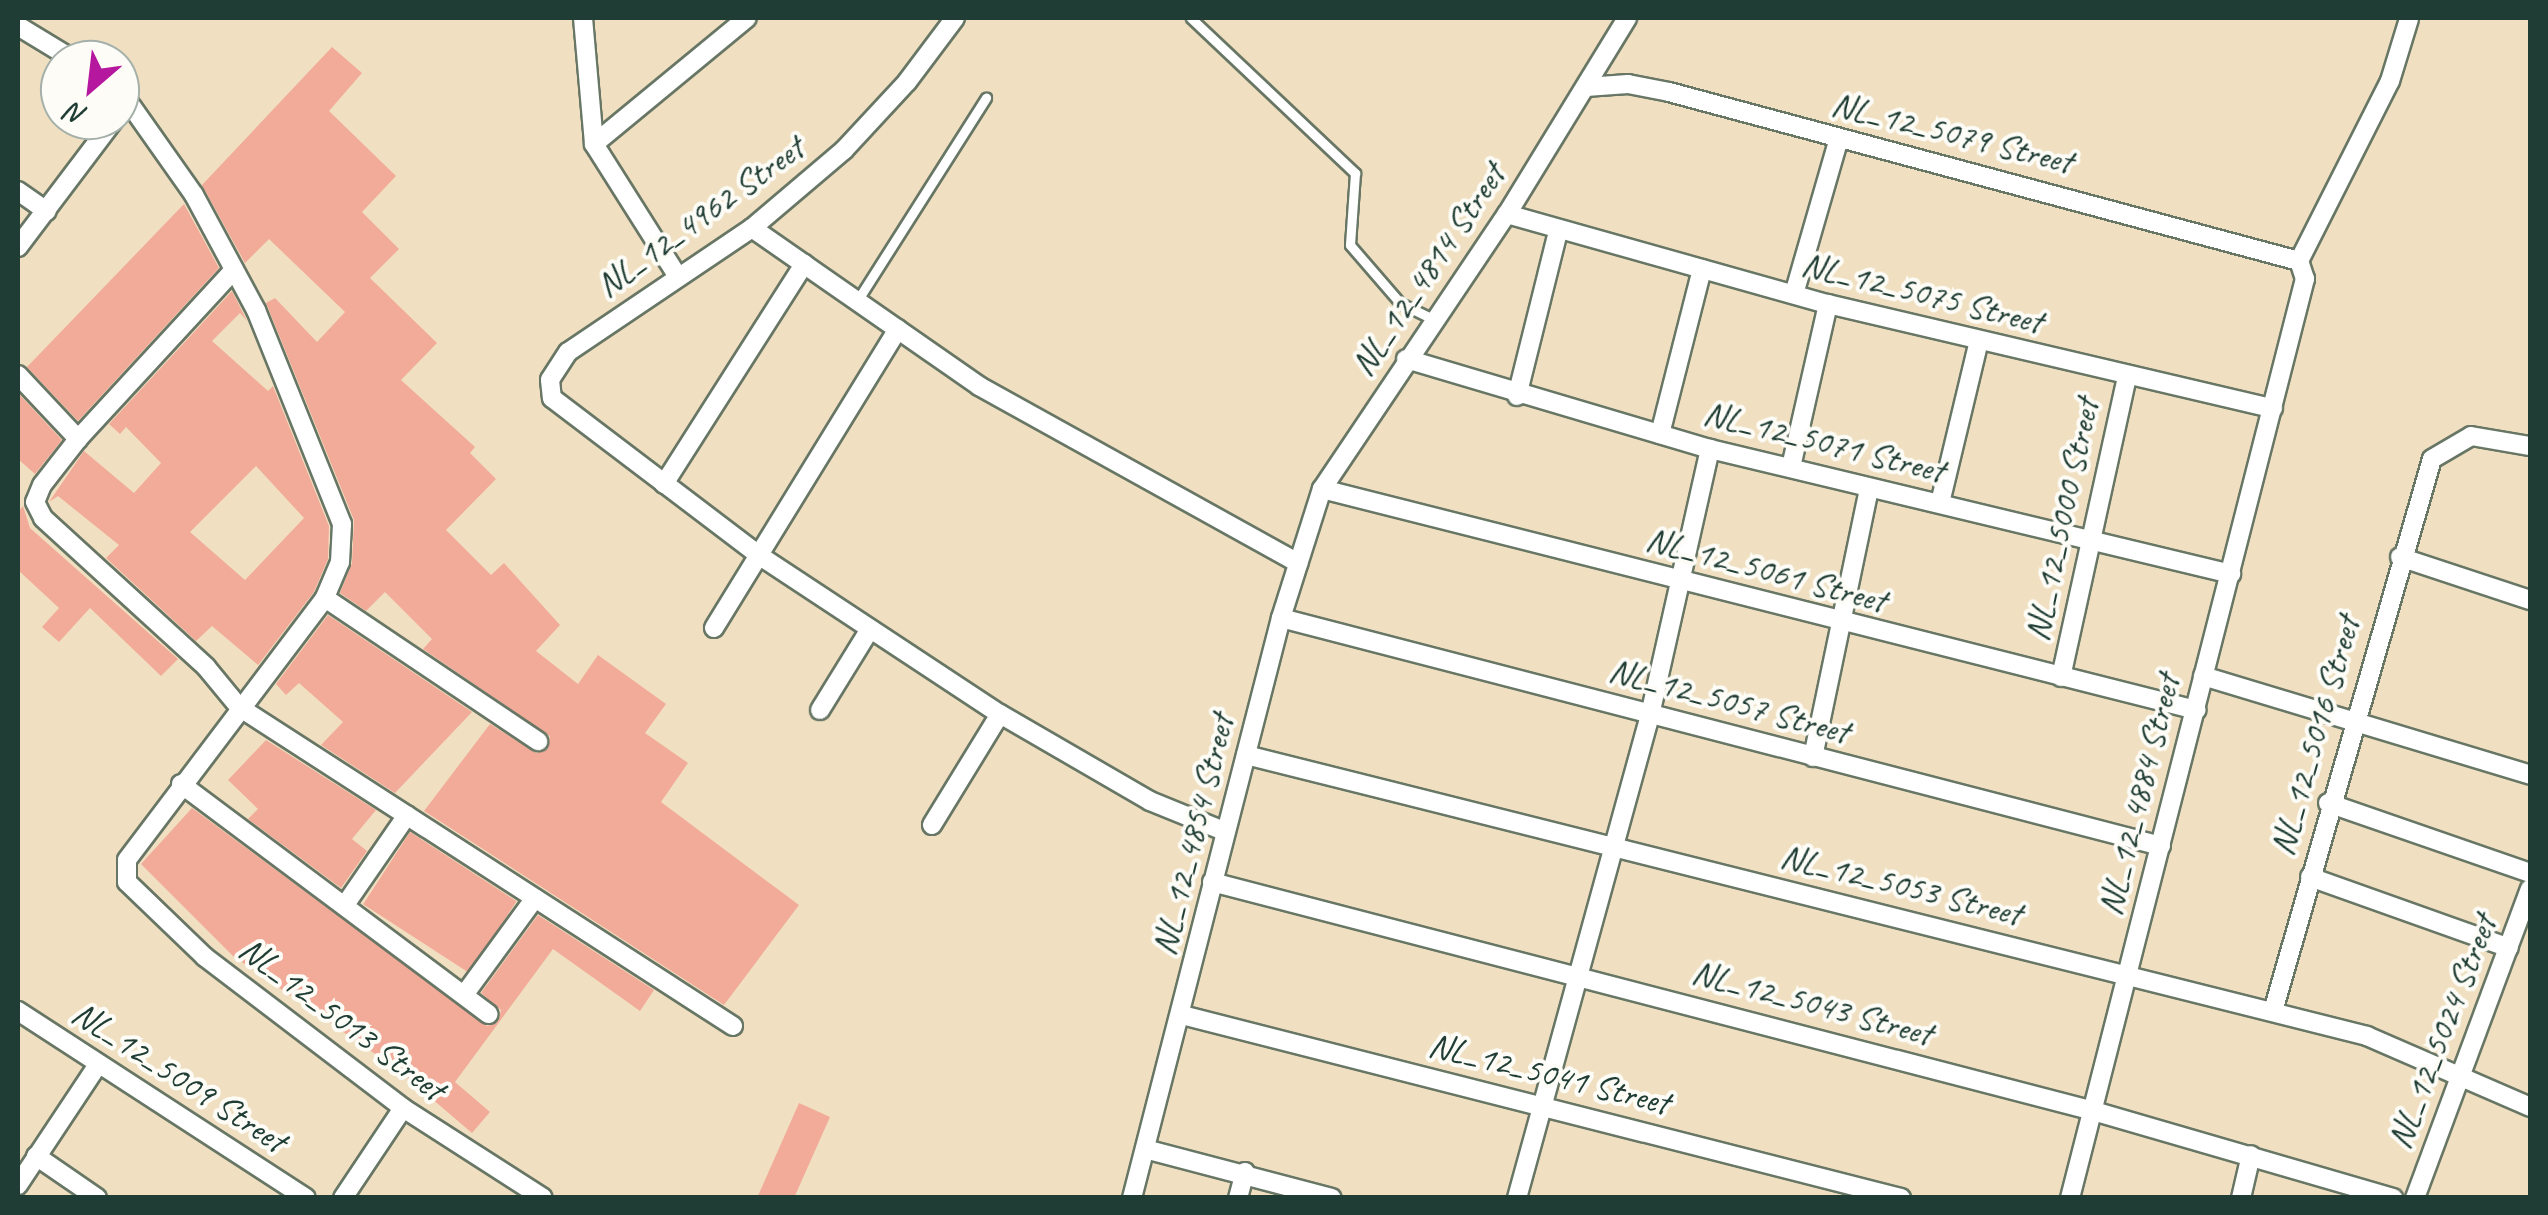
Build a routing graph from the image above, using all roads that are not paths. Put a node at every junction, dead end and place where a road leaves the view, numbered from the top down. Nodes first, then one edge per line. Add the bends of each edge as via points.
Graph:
1 (583, 18) edge
2 (955, 18) edge
3 (1191, 18) edge
4 (1627, 18) edge
5 (2408, 18) edge
6 (736, 20) edge
7 (18, 26) edge
8 (41, 40) edge
9 (1586, 87) junction
10 (986, 98) dead end
11 (140, 124) edge
12 (1839, 138) junction
13 (99, 140) edge
14 (594, 144) junction
15 (18, 192) edge
16 (47, 211) junction
17 (1508, 214) junction
18 (752, 228) junction
19 (1558, 231) junction
20 (18, 247) edge
21 (2300, 261) junction
22 (804, 264) junction
23 (1702, 269) junction
24 (234, 270) junction
25 (678, 278) junction
26 (1794, 294) junction
27 (856, 301) junction
28 (1828, 304) junction
29 (1431, 318) junction
30 (898, 329) junction
31 (1980, 341) junction
32 (1406, 359) junction
33 (18, 375) edge
34 (2127, 378) junction
35 (1517, 396) junction
36 (2272, 408) junction
37 (1660, 434) junction
38 (78, 439) junction
39 (2530, 446) edge
40 (1710, 449) junction
41 (1791, 466) junction
42 (664, 484) junction
43 (1869, 488) junction
44 (1322, 489) junction
45 (1940, 503) junction
46 (2089, 542) junction
47 (760, 556) junction
48 (2400, 557) junction
49 (1298, 563) junction
50 (2231, 574) junction
51 (1679, 581) junction
52 (325, 598) junction
53 (2530, 600) edge
54 (1281, 618) junction
55 (1839, 624) junction
56 (714, 628) dead end
57 (870, 629) junction
58 (2203, 676) junction
59 (2061, 677) junction
60 (240, 707) junction
61 (820, 710) dead end
62 (2196, 710) junction
63 (1000, 714) junction
64 (1650, 714) junction
65 (2351, 724) junction
66 (538, 741) dead end
67 (1246, 755) junction
68 (1813, 756) junction
69 (2530, 776) edge
70 (180, 784) junction
71 (2328, 803) junction
72 (406, 815) junction
73 (932, 826) dead end
74 (1224, 832) junction
75 (1615, 846) junction
76 (2161, 846) junction
77 (2530, 873) edge
78 (2310, 877) junction
79 (1212, 882) junction
80 (2530, 889) edge
81 (535, 898) junction
82 (345, 905) junction
83 (2509, 948) junction
84 (2126, 975) junction
85 (1582, 976) junction
86 (464, 995) junction
87 (2272, 1010) junction
88 (18, 1011) edge
89 (489, 1014) dead end
90 (1182, 1015) junction
91 (733, 1026) dead end
92 (98, 1066) junction
93 (2461, 1080) junction
94 (1541, 1105) junction
95 (2530, 1106) edge
96 (403, 1108) junction
97 (2090, 1110) junction
98 (1144, 1149) junction
99 (2252, 1155) junction
100 (36, 1156) junction
101 (1246, 1172) junction
102 (18, 1185) edge
103 (512, 1190) edge
104 (97, 1198) edge
105 (306, 1198) edge
106 (343, 1198) edge
107 (543, 1198) edge
108 (1132, 1198) edge
109 (1238, 1198) edge
110 (1332, 1198) edge
111 (1517, 1198) edge
112 (1900, 1198) edge
113 (2070, 1198) edge
114 (2241, 1198) edge
115 (2393, 1198) edge
116 (2415, 1198) edge

1 - 14 street
2 - 18 street, NL_12_4962 Street via 844,150
3 - 29 lane via 1355,173 1350,245 1400,303
4 - 9 street, NL_12_4814 Street
5 - 21 street via 2390,81
6 - 14 street
7 - 8 street
9 - 12 street, NL_12_5079 Street via 1628,84 1669,92
9 - 17 street, NL_12_4814 Street
10 - 27 lane
11 - 24 street
12 - 21 street, NL_12_5079 Street
12 - 26 street
13 - 16 street
14 - 25 street
15 - 16 street
16 - 20 street
17 - 19 street, NL_12_5075 Street
17 - 29 street, NL_12_4814 Street
18 - 22 street
18 - 25 street, NL_12_4962 Street
19 - 23 street, NL_12_5075 Street
19 - 35 street
21 - 36 street, NL_12_4884 Street via 2305,280
22 - 27 street
22 - 42 street
23 - 26 street, NL_12_5075 Street
23 - 37 street
24 - 38 street
24 - 52 street via 342,524 340,562
25 - 42 street, NL_12_4962 Street via 568,352 549,388 557,405
26 - 28 street, NL_12_5075 Street
27 - 30 street
28 - 31 street, NL_12_5075 Street
28 - 41 street
29 - 32 street, NL_12_4814 Street
30 - 47 street
30 - 49 street via 1074,443
31 - 34 street, NL_12_5075 Street
31 - 45 street
32 - 35 street, NL_12_5071 Street
32 - 44 street, NL_12_4814 Street
33 - 38 street
34 - 36 street, NL_12_5075 Street
34 - 46 street, NL_12_5000 Street
35 - 37 street, NL_12_5071 Street
36 - 50 street, NL_12_4884 Street
37 - 40 street, NL_12_5071 Street
38 - 60 street via 42,485 36,502 43,518 206,667
39 - 48 street, NL_12_5016 Street via 2471,436 2432,460
40 - 41 street, NL_12_5071 Street
40 - 51 street
41 - 43 street, NL_12_5071 Street
42 - 47 street
43 - 45 street, NL_12_5071 Street
43 - 55 street
44 - 49 street, NL_12_4854 Street
44 - 51 street, NL_12_5061 Street
45 - 46 street, NL_12_5071 Street
46 - 50 street, NL_12_5071 Street
46 - 59 street, NL_12_5000 Street
47 - 56 street
47 - 57 street
48 - 53 street
48 - 65 street, NL_12_5016 Street
49 - 54 street, NL_12_4854 Street
50 - 58 street, NL_12_4884 Street
51 - 55 street, NL_12_5061 Street
51 - 64 street
52 - 60 street
52 - 66 street
54 - 64 street, NL_12_5057 Street
54 - 67 street, NL_12_4854 Street
55 - 59 street, NL_12_5061 Street
55 - 68 street
57 - 61 street
57 - 63 street
58 - 62 street, NL_12_4884 Street
58 - 65 street
59 - 62 street, NL_12_5061 Street
60 - 70 street
60 - 72 street
62 - 76 street, NL_12_4884 Street
63 - 73 street
63 - 74 street via 1150,801
64 - 68 street, NL_12_5057 Street
64 - 75 street
65 - 69 street
65 - 71 street, NL_12_5016 Street
67 - 74 street, NL_12_4854 Street
67 - 75 street, NL_12_5053 Street
68 - 76 street, NL_12_5057 Street
70 - 82 street
70 - 96 street, NL_12_5013 Street via 122,870 127,882 205,957
71 - 77 street
71 - 78 street, NL_12_5016 Street
72 - 81 street
72 - 82 street
74 - 79 street, NL_12_4854 Street
75 - 84 street, NL_12_5053 Street
75 - 85 street
76 - 84 street, NL_12_4884 Street
78 - 83 street
78 - 87 street, NL_12_5016 Street
79 - 85 street, NL_12_5043 Street
79 - 90 street, NL_12_4854 Street
80 - 83 street, NL_12_5024 Street
81 - 86 street
81 - 91 street
82 - 86 street
83 - 93 street, NL_12_5024 Street
84 - 87 street, NL_12_5053 Street
84 - 97 street, NL_12_4884 Street
85 - 94 street
85 - 97 street, NL_12_5043 Street
86 - 89 street
87 - 93 street, NL_12_5053 Street via 2367,1036
88 - 92 street, NL_12_5009 Street
90 - 94 street, NL_12_5041 Street
90 - 98 street, NL_12_4854 Street
92 - 100 street
92 - 105 street, NL_12_5009 Street
93 - 95 street, NL_12_5053 Street
93 - 116 street, NL_12_5024 Street
94 - 111 street
94 - 112 street, NL_12_5041 Street
96 - 103 street, NL_12_5013 Street
96 - 106 street
97 - 99 street, NL_12_5043 Street
97 - 113 street, NL_12_4884 Street
98 - 101 street
98 - 108 street, NL_12_4854 Street
99 - 114 street
99 - 115 street, NL_12_5043 Street
100 - 102 street
100 - 104 street
101 - 109 street
101 - 110 street
103 - 107 street, NL_12_5013 Street

